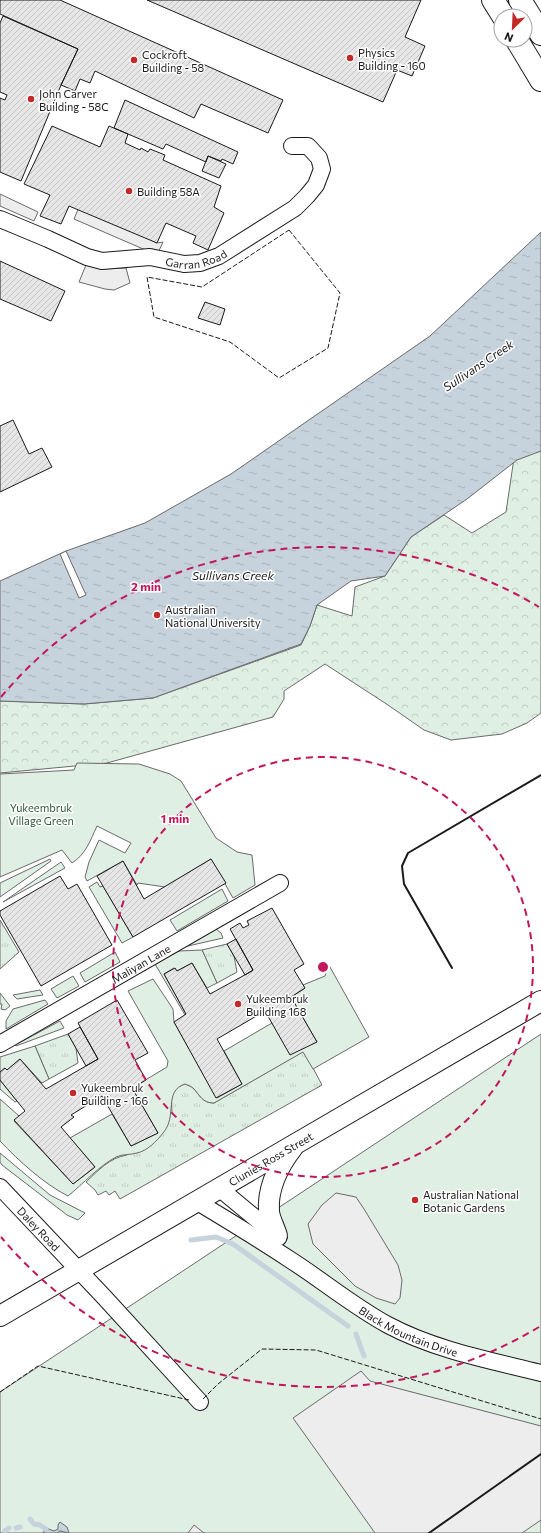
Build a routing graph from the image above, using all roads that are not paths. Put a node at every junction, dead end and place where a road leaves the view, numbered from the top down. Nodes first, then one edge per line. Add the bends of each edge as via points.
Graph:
1 (520, 0) edge
2 (541, 34) edge
3 (522, 48) edge
4 (541, 80) edge
5 (292, 146) dead end
6 (0, 219) edge
7 (280, 883) dead end
8 (541, 1001) edge
9 (0, 1044) edge
10 (295, 1144) junction
11 (0, 1187) edge
12 (219, 1188) junction
13 (196, 1201) junction
14 (277, 1236) junction
15 (290, 1259) junction
16 (79, 1270) junction
17 (0, 1316) edge
18 (541, 1373) edge
19 (200, 1402) dead end

1 - 2 highway
3 - 4 highway
5 - 6 street, Garran Road via 308,146 319,158 322,169 316,185 294,208 219,256 200,263 184,264 150,257 102,261 87,257
7 - 9 street, Maliyan Lane
8 - 10 street, Clunies Ross Street
10 - 12 street, Clunies Ross Street
10 - 14 street via 281,1162 272,1183 270,1212
11 - 16 street, Daley Road
12 - 13 street, Clunies Ross Street
12 - 14 street, Black Mountain Drive
13 - 15 street, Black Mountain Drive
13 - 16 street, Clunies Ross Street
14 - 15 street, Black Mountain Drive
15 - 18 street, Black Mountain Drive via 360,1309 411,1336 476,1357
16 - 17 street, Clunies Ross Street
16 - 19 street, Daley Road

